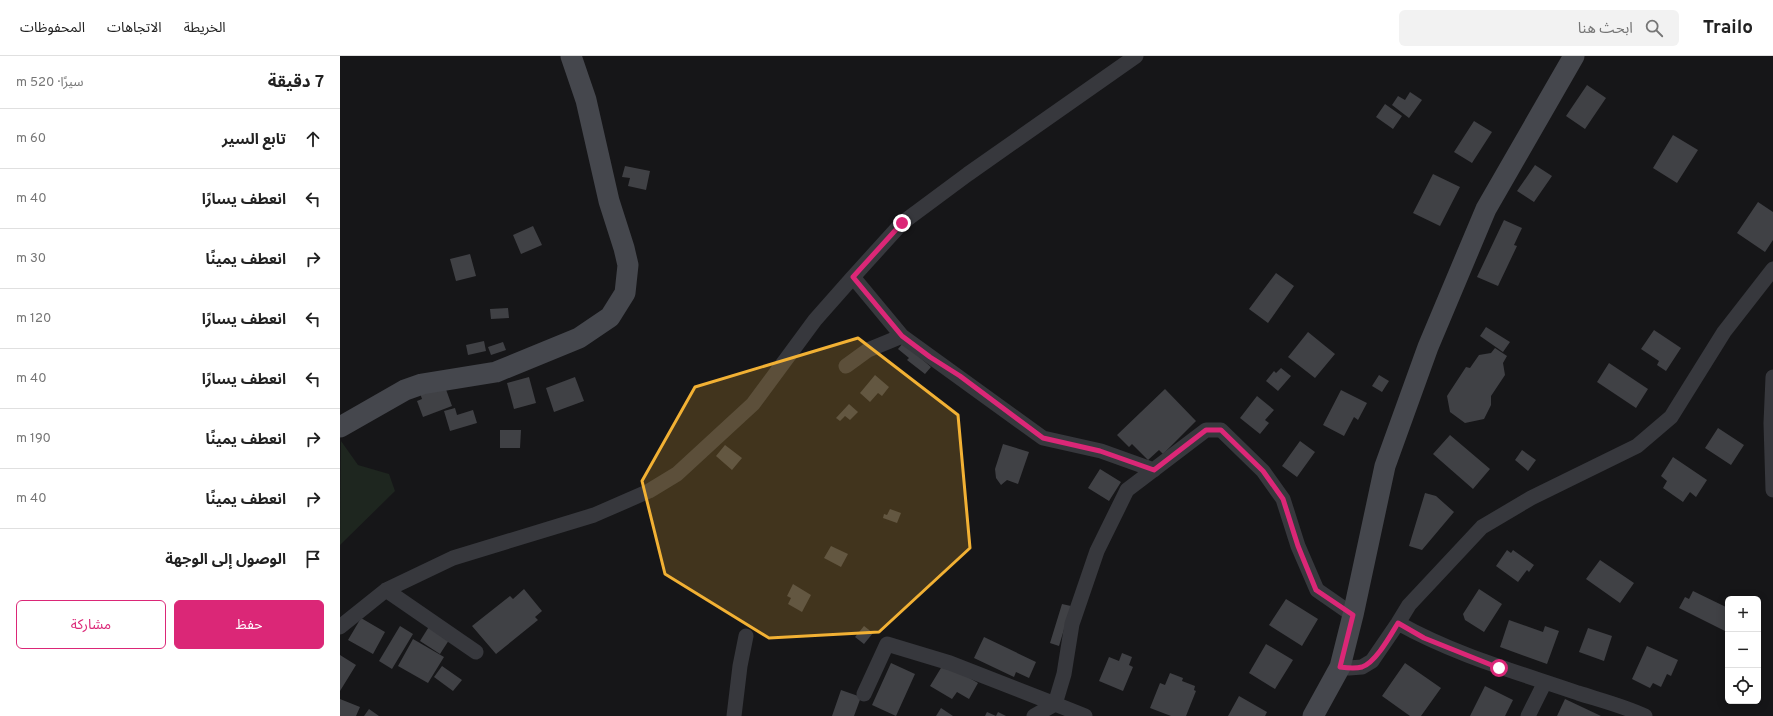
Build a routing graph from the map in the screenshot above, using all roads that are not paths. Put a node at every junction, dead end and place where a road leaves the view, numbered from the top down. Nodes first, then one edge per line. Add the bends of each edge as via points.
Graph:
1 (571, 56) edge
2 (1136, 56) edge
3 (1574, 56) edge
4 (1771, 275) edge
5 (853, 277) junction
6 (902, 336) junction
7 (846, 366) dead end
8 (1773, 377) edge
9 (340, 427) edge
10 (1154, 470) junction
11 (1773, 490) edge
12 (386, 590) junction
13 (1353, 615) junction
14 (1398, 623) junction
15 (340, 627) edge
16 (746, 636) dead end
17 (476, 652) dead end
18 (1340, 667) junction
19 (1545, 682) junction
20 (864, 694) dead end
21 (1054, 704) junction
22 (734, 716) edge
23 (1034, 716) edge
24 (1085, 716) edge
25 (1313, 716) edge
26 (1528, 716) edge
27 (1645, 716) edge

1 - 9 main road via 586,100 628,265 625,293 610,317 579,338 496,372 422,384 405,390
2 - 5 street via 902,223
3 - 13 main road via 1486,209 1428,347 1385,466
4 - 14 street via 1724,332 1671,417 1637,446 1531,498 1482,527 1409,605
5 - 6 street
5 - 12 street via 815,320 753,404 677,474 649,491 594,515 453,558
6 - 7 street via 868,350
6 - 10 street via 1043,438 1100,451
8 - 11 street
10 - 13 street via 1206,430 1221,430 1263,471 1283,499 1316,590
10 - 21 street via 1127,490 1097,551 1072,624 1064,674
12 - 15 street
12 - 17 street
13 - 18 main road
14 - 18 street via 1372,661 1362,667
14 - 19 street via 1424,638 1499,668
16 - 22 street
18 - 25 main road
19 - 26 street
19 - 27 street
20 - 21 street via 887,644 950,663
21 - 23 street
21 - 24 street

